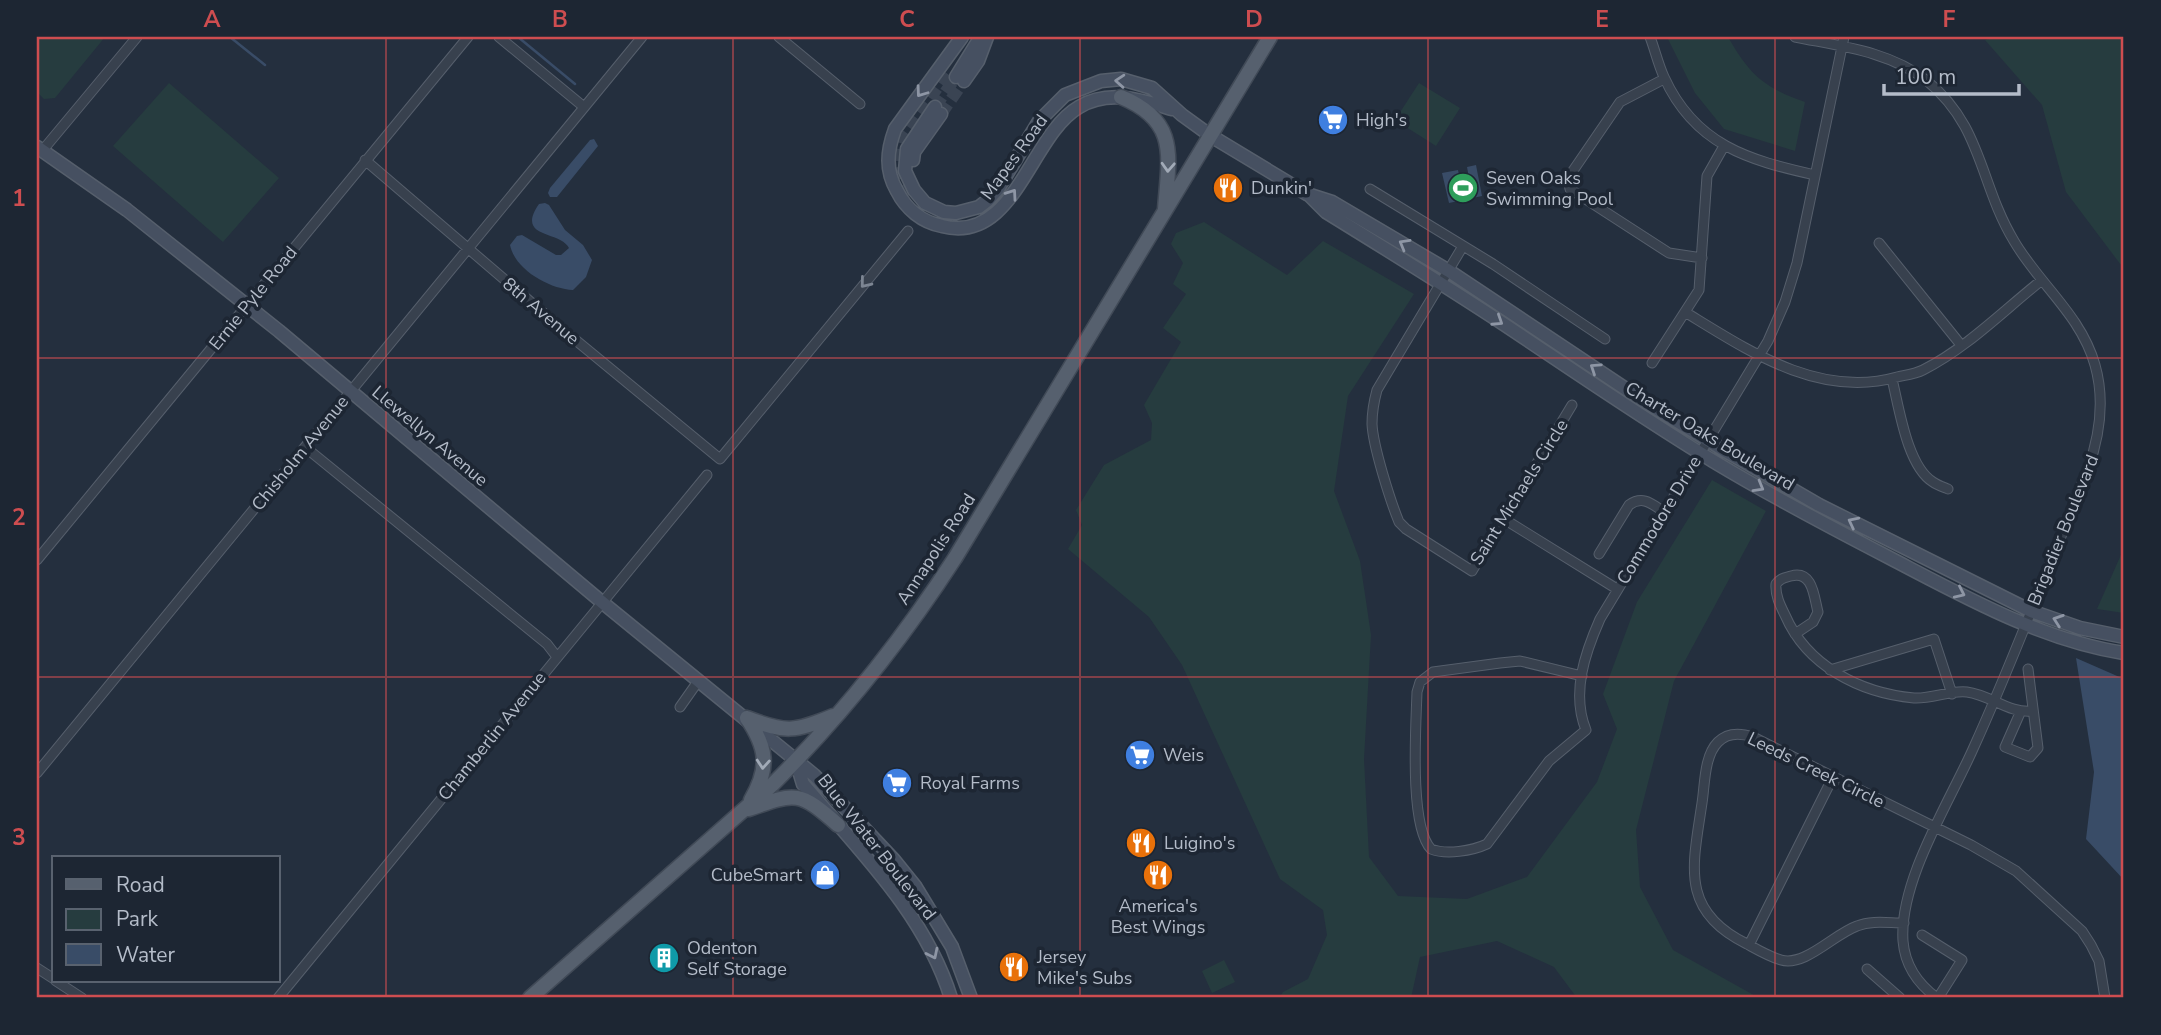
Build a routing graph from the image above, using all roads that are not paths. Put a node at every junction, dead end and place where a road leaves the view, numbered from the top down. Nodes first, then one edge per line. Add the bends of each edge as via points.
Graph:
1 (137, 37) edge
2 (468, 37) edge
3 (499, 37) edge
4 (642, 37) edge
5 (779, 37) edge
6 (961, 37) edge
7 (973, 37) edge
8 (981, 37) edge
9 (987, 37) edge
10 (1270, 37) edge
11 (1650, 37) edge
12 (1795, 37) edge
13 (1843, 42) edge
14 (957, 76) junction
15 (1664, 79) junction
16 (1121, 97) junction
17 (860, 104) dead end
18 (584, 107) junction
19 (938, 110) tunnel mouth
20 (1179, 111) junction
21 (1211, 136) junction
22 (1724, 146) junction
23 (40, 149) edge
24 (365, 160) junction
25 (1815, 175) junction
26 (1370, 189) dead end
27 (1307, 194) junction
28 (1165, 211) junction
29 (908, 231) dead end
30 (1880, 243) dead end
31 (1464, 246) junction
32 (467, 249) junction
33 (1702, 258) junction
34 (1448, 271) junction
35 (2042, 280) junction
36 (1441, 284) junction
37 (247, 306) junction
38 (1685, 312) junction
39 (1605, 340) dead end
40 (1961, 345) junction
41 (1759, 355) junction
42 (1652, 363) dead end
43 (1892, 379) junction
44 (350, 392) junction
45 (1572, 405) dead end
46 (1707, 440) junction
47 (304, 447) junction
48 (1700, 453) junction
49 (707, 475) dead end
50 (1948, 489) dead end
51 (1664, 512) junction
52 (1504, 519) junction
53 (1599, 554) dead end
54 (37, 560) edge
55 (1618, 589) junction
56 (603, 603) junction
57 (2031, 611) junction
58 (2025, 623) junction
59 (1795, 634) junction
60 (2124, 637) edge
61 (2124, 653) edge
62 (556, 657) junction
63 (2028, 669) dead end
64 (1830, 670) junction
65 (1582, 676) junction
66 (699, 680) junction
67 (1952, 694) junction
68 (1993, 701) junction
69 (680, 707) dead end
70 (2033, 711) junction
71 (2020, 713) junction
72 (837, 714) junction
73 (747, 718) junction
74 (796, 761) junction
75 (37, 773) edge
76 (1833, 777) junction
77 (744, 810) junction
78 (838, 825) junction
79 (1935, 828) junction
80 (1904, 923) junction
81 (1922, 935) dead end
82 (1749, 945) junction
83 (37, 968) edge
84 (1867, 970) dead end
85 (52, 978) edge
86 (58, 982) edge
87 (82, 998) edge
88 (278, 998) edge
89 (530, 998) edge
90 (951, 998) edge
91 (971, 998) edge
92 (1900, 998) edge
93 (1938, 998) edge
94 (2105, 998) edge

1 - 23 street
2 - 24 street, Ernie Pyle Road
3 - 18 street
4 - 18 street, Chisholm Avenue
5 - 17 street
6 -> 16 street, Mapes Road via 895,129 887,163 891,180 909,209 935,225 962,227 988,219 1007,201 1067,116 1090,101
7 - 14 street
8 - 14 street
9 - 14 street via 978,61
10 - 21 main road, Annapolis Road
11 - 15 street
12 - 13 street, Brigadier Boulevard
13 - 25 street, Commodore Drive
13 - 35 street, Brigadier Boulevard via 1894,60 1945,97 1976,145 2012,239
15 - 22 street via 1689,117
15 - 33 street via 1620,102 1568,184 1657,247 1681,257
16 - 20 street, Mapes Road
16 -> 28 main road via 1141,105 1166,138
18 - 32 street, Chisholm Avenue
20 -> 19 street, Mapes Road via 1152,88 1121,79 1087,85 1065,95 1039,121 988,200 956,213 925,203 912,164
20 - 21 street, Mapes Road
21 - 27 street, Charter Oaks Boulevard
21 - 28 main road, Annapolis Road
22 - 25 street via 1758,162
22 - 33 street via 1707,176
23 - 37 street, Llewellyn Avenue via 127,210
24 - 32 street, 8th Avenue
24 - 37 street, Ernie Pyle Road
25 - 41 street, Commodore Drive via 1792,283
26 - 31 street
34 -> 27 street, Charter Oaks Boulevard via 1332,202
27 - 36 street, Charter Oaks Boulevard via 1326,212
28 - 72 main road, Annapolis Road via 934,591 881,664
29 -> 32 street, 8th Avenue via 720,459
30 - 40 street
31 - 34 street
31 - 39 street
32 - 44 street, Chisholm Avenue
33 - 38 street via 1699,290
34 - 36 street
46 -> 34 street, Charter Oaks Boulevard
35 - 40 street
35 - 57 street, Brigadier Boulevard via 2085,338 2095,364 2101,408 2094,452
36 -> 48 street, Charter Oaks Boulevard
36 - 52 street, Saint Michaels Circle via 1377,390 1374,436 1399,522 1414,534 1472,571
37 - 44 street, Llewellyn Avenue
37 - 54 street, Ernie Pyle Road
38 - 41 street
38 - 42 street
40 - 43 street via 1922,370
41 - 43 street via 1829,380
41 - 46 street, Commodore Drive
43 - 50 street via 1906,436 1920,469 1931,482
44 - 47 street, Chisholm Avenue
44 - 56 street, Llewellyn Avenue
45 - 52 street, Saint Michaels Circle
46 - 48 street, Commodore Drive
57 -> 46 street, Charter Oaks Boulevard via 1830,510
47 - 62 street via 547,644
47 - 75 street, Chisholm Avenue
48 - 51 street, Commodore Drive
48 -> 58 street, Charter Oaks Boulevard via 1834,529
49 - 56 street, Chamberlin Avenue
51 - 53 street via 1637,499
51 - 55 street, Commodore Drive
52 - 55 street
55 - 65 street, Commodore Drive via 1590,640
56 - 62 street, Chamberlin Avenue
56 - 66 street, Llewellyn Avenue
57 - 58 street, Brigadier Boulevard
60 -> 57 street, Charter Oaks Boulevard
58 - 61 street, Charter Oaks Boulevard
58 - 68 street, Brigadier Boulevard
59 - 59 street via 1776,584 1799,574 1809,581 1818,612 1813,622
59 - 64 street
62 - 88 street, Chamberlin Avenue
63 - 70 street
64 - 67 street via 1864,686 1905,697
64 - 67 street via 1934,639
65 - 65 street, Commodore Drive via 1520,661 1433,672 1420,682 1415,765 1422,834 1431,849 1444,852 1487,844 1549,761 1586,730 1578,704
66 - 69 street
66 - 73 street, Llewellyn Avenue
67 - 68 street via 1967,692
68 - 71 street
68 - 79 street, Brigadier Boulevard
70 - 71 street
70 - 71 street via 2038,748 2030,757 2005,747
72 - 73 main road via 785,730
72 - 74 main road, Annapolis Road
73 - 74 street, Llewellyn Avenue
73 -> 77 main road via 761,742 765,761 763,775
74 - 77 main road, Annapolis Road
74 - 78 street, Blue Water Boulevard via 803,785
74 - 91 street, Blue Water Boulevard via 915,886 952,947
76 - 79 street, Leeds Creek Circle
76 - 82 street
76 - 82 street, Leeds Creek Circle via 1747,735 1725,737 1712,750 1694,880 1711,918
77 - 78 main road via 799,797
77 - 89 main road, Annapolis Road
78 -> 90 street, Blue Water Boulevard via 910,914 934,955
79 - 80 street, Brigadier Boulevard via 1913,882
79 - 94 street, Leeds Creek Circle via 2016,871 2082,931 2099,961
80 - 82 street, Leeds Creek Circle via 1859,925 1791,962
80 - 93 street, Brigadier Boulevard via 1910,968
81 - 93 street via 1962,960
83 - 85 street
84 - 92 street
86 - 87 street

